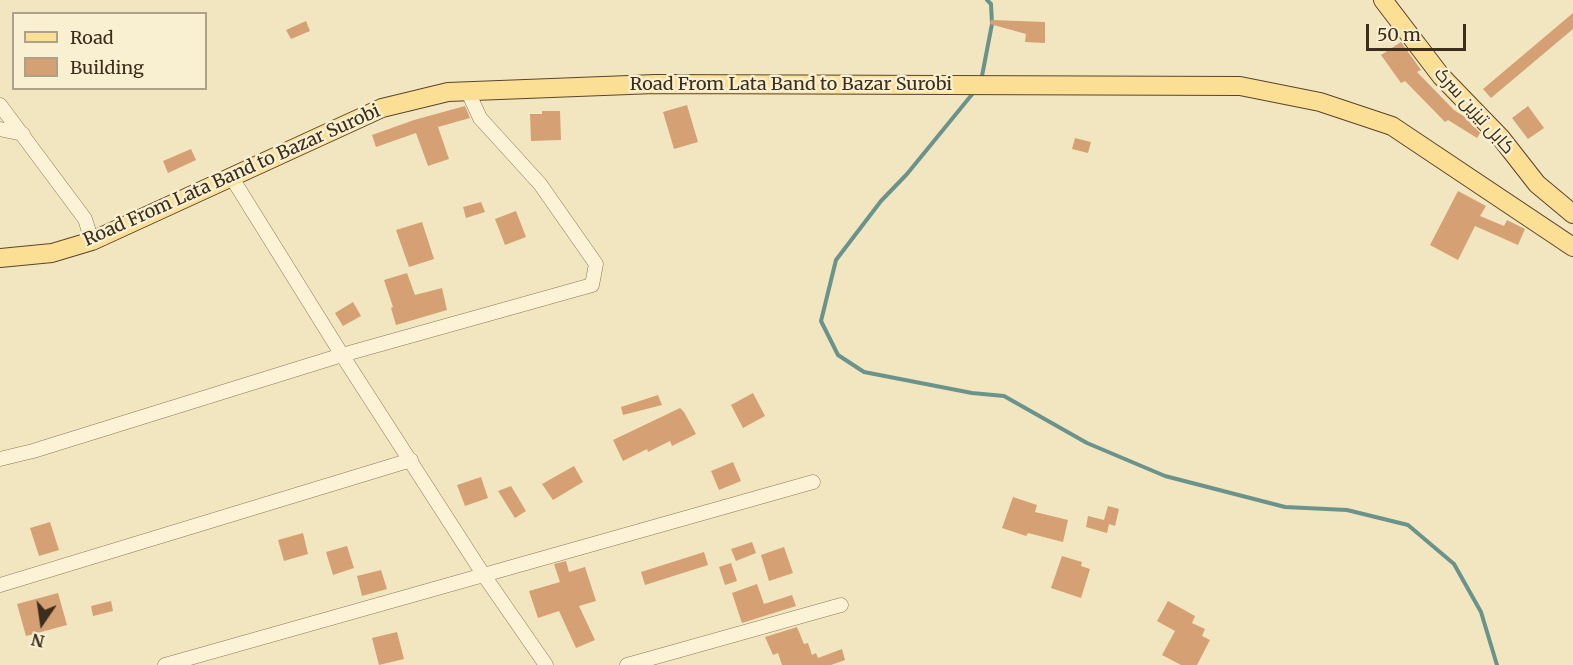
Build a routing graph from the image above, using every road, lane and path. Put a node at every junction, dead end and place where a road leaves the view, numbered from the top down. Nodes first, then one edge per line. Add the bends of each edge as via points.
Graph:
1 (1386, 1) edge
2 (468, 92) junction
3 (0, 105) edge
4 (0, 129) edge
5 (23, 134) junction
6 (232, 178) junction
7 (1573, 214) edge
8 (92, 241) junction
9 (1573, 247) edge
10 (0, 258) edge
11 (342, 355) junction
12 (0, 459) edge
13 (411, 460) junction
14 (813, 482) dead end
15 (483, 574) junction
16 (0, 585) edge
17 (841, 605) dead end
18 (165, 665) edge
19 (546, 665) edge
20 (627, 665) edge

1 - 7 main road, کابل تیزین سرک via 1441,75 1501,138 1537,184
2 - 6 main road, Road From Lata Band to Bazar Surobi via 448,92 382,108
2 - 9 main road, Road From Lata Band to Bazar Surobi via 654,84 1240,86 1320,102 1392,126
2 - 11 street via 480,118 540,184 596,264 592,285
3 - 5 street
4 - 5 street
5 - 8 street via 85,219
6 - 8 main road, Road From Lata Band to Bazar Surobi
6 - 11 street
8 - 10 main road, Road From Lata Band to Bazar Surobi via 52,253
11 - 12 street
11 - 13 street
13 - 15 street
13 - 16 street
14 - 15 street
15 - 18 street
15 - 19 street
17 - 20 street

